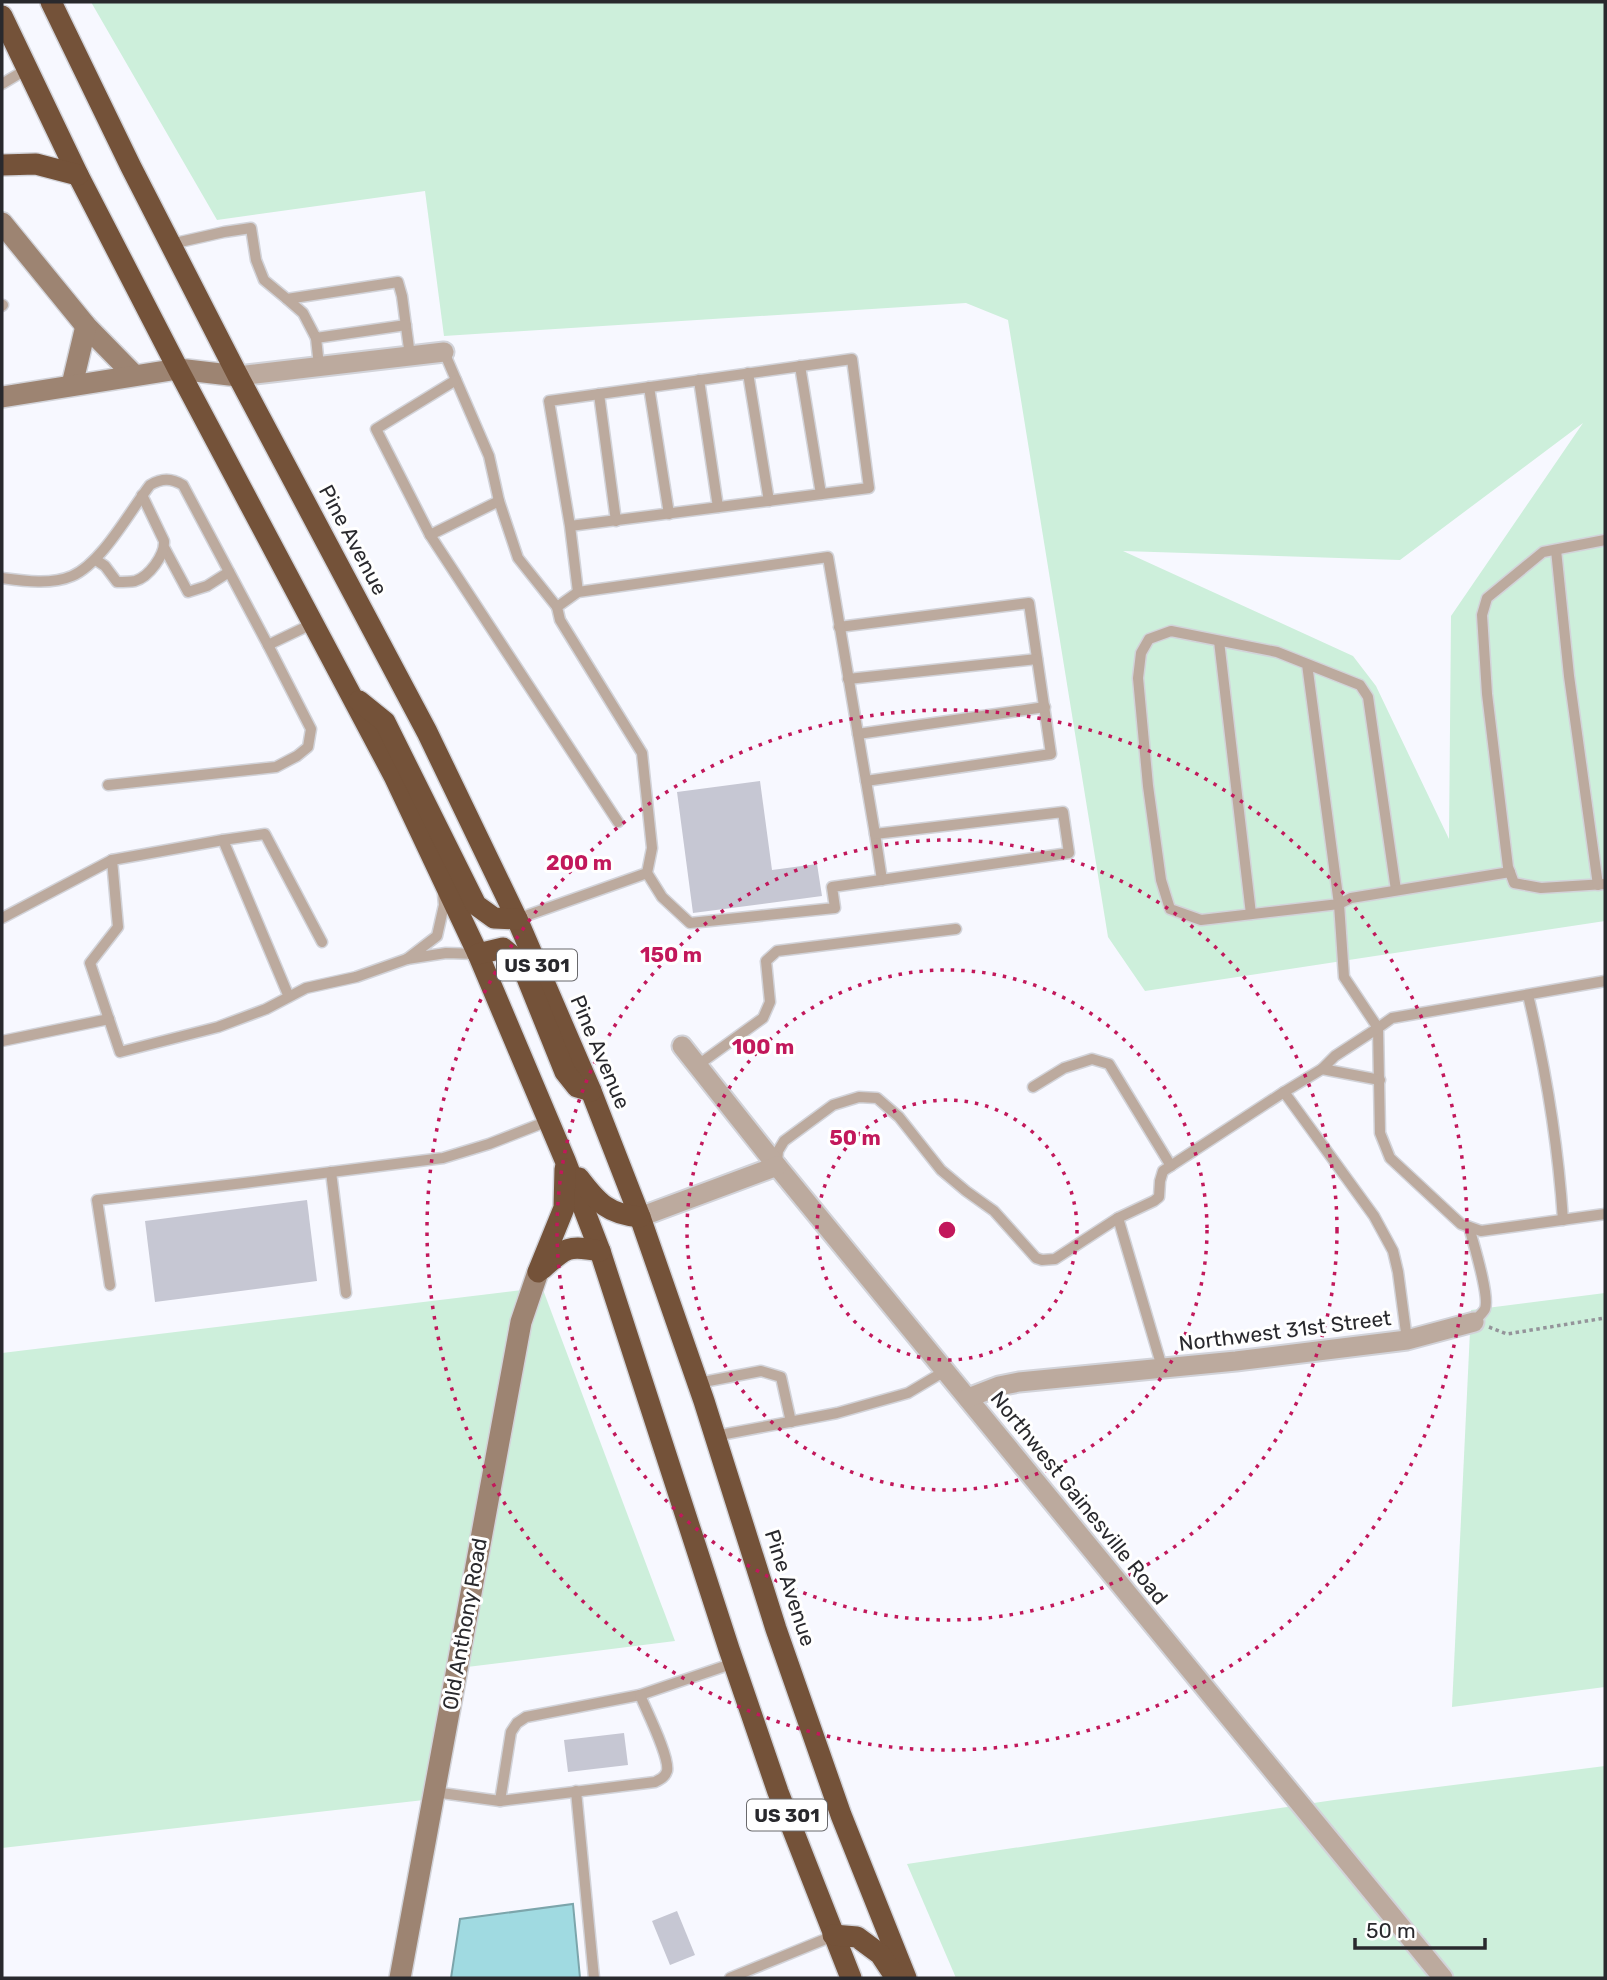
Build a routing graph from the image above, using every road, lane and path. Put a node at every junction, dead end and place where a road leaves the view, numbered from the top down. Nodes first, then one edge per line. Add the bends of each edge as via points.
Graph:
1 (51, 2) edge
2 (2, 16) edge
3 (27, 69) junction
4 (2, 84) edge
5 (2, 165) edge
6 (78, 175) junction
7 (2, 223) edge
8 (170, 244) junction
9 (287, 299) junction
10 (86, 326) junction
11 (406, 326) junction
12 (316, 338) junction
13 (444, 352) joint
14 (410, 356) junction
15 (319, 366) junction
16 (800, 366) junction
17 (178, 369) junction
18 (748, 373) junction
19 (134, 375) junction
20 (237, 376) junction
21 (456, 380) junction
22 (699, 380) junction
23 (72, 385) junction
24 (649, 387) junction
25 (599, 394) junction
26 (2, 397) edge
27 (821, 494) junction
28 (142, 495) junction
29 (769, 500) junction
30 (499, 501) junction
31 (718, 507) junction
32 (669, 514) junction
33 (616, 520) junction
34 (570, 526) junction
35 (430, 536) junction
36 (1605, 540) edge
37 (165, 549) junction
38 (1556, 550) junction
39 (96, 560) junction
40 (229, 572) junction
41 (2, 578) edge
42 (578, 592) junction
43 (556, 607) junction
44 (314, 623) junction
45 (839, 627) junction
46 (1219, 640) junction
47 (268, 645) junction
48 (1037, 659) junction
49 (1307, 664) junction
50 (848, 679) junction
51 (352, 695) junction
52 (1045, 707) junction
53 (858, 734) junction
54 (866, 781) junction
55 (108, 785) dead end
56 (618, 822) dead end
57 (875, 834) junction
58 (223, 839) junction
59 (112, 860) junction
60 (1510, 872) junction
61 (647, 873) junction
62 (443, 879) junction
63 (882, 880) junction
64 (1601, 885) edge
65 (1396, 890) junction
66 (1339, 904) junction
67 (1251, 914) junction
68 (2, 918) edge
69 (517, 919) junction
70 (956, 929) dead end
71 (322, 942) dead end
72 (478, 954) junction
73 (407, 959) junction
74 (1605, 981) edge
75 (1528, 995) junction
76 (289, 997) junction
77 (109, 1019) junction
78 (1378, 1028) junction
79 (2, 1041) edge
80 (682, 1046) dead end
81 (698, 1065) junction
82 (1322, 1069) junction
83 (1380, 1080) junction
84 (1033, 1087) dead end
85 (591, 1091) junction
86 (1284, 1092) junction
87 (549, 1121) junction
88 (565, 1160) junction
89 (777, 1166) junction
90 (1171, 1166) junction
91 (331, 1172) junction
92 (1605, 1214) edge
93 (640, 1217) junction
94 (1118, 1218) junction
95 (1563, 1220) junction
96 (1469, 1227) junction
97 (600, 1251) junction
98 (538, 1272) junction
99 (110, 1285) dead end
100 (346, 1293) dead end
101 (1605, 1318) edge
102 (1474, 1322) junction
103 (1407, 1340) junction
104 (1161, 1367) junction
105 (945, 1371) junction
106 (698, 1383) junction
107 (968, 1398) junction
108 (791, 1422) junction
109 (715, 1436) junction
110 (734, 1663) junction
111 (640, 1695) junction
112 (576, 1791) junction
113 (434, 1792) junction
114 (500, 1801) junction
115 (833, 1935) junction
116 (400, 1978) edge
117 (594, 1978) edge
118 (730, 1978) edge
119 (851, 1978) edge
120 (896, 1978) edge
121 (906, 1978) edge
122 (1443, 1978) edge

1 - 8 highway, Pine Avenue / US 301
2 - 3 highway, US 301
3 - 4 lane
3 - 6 highway, US 301
5 - 6 highway via 36,164
6 - 17 highway, US 301
7 - 10 street
8 - 9 lane via 251,228 264,280
8 - 20 highway, Pine Avenue / US 301
9 - 11 lane via 398,282
9 - 12 lane via 303,313
10 - 19 street
10 - 23 street
11 - 12 lane
11 - 14 lane
12 - 15 lane
13 - 14 street
13 - 21 lane
14 - 15 street
15 - 20 street
16 - 18 lane
16 - 27 lane
16 - 27 lane via 852,359 869,488
17 - 19 street
17 - 20 street
17 - 44 highway, US 301
18 - 22 lane
18 - 29 lane
19 - 23 street
20 - 69 highway, Pine Avenue / US 301 via 427,732
21 - 30 lane via 489,456
21 - 35 lane via 376,429
22 - 24 lane
22 - 31 lane
23 - 26 street
24 - 25 lane
24 - 32 lane
25 - 33 lane
25 - 34 lane via 549,401
27 - 29 lane
28 - 37 lane
28 - 39 lane
28 - 40 lane via 160,480 183,485
29 - 31 lane
30 - 35 lane
30 - 43 lane via 518,558
31 - 32 lane
32 - 33 lane
33 - 34 lane
34 - 42 lane
35 - 56 lane
36 - 38 lane
37 - 39 lane via 136,580 117,582
37 - 40 lane via 188,592
38 - 60 lane via 1544,552 1487,598 1482,615 1487,694
38 - 64 lane via 1569,676
39 - 41 lane via 71,577 51,581
40 - 47 lane
42 - 43 lane
42 - 45 lane via 828,557
43 - 61 lane via 642,753 652,848
44 - 47 lane
44 - 51 highway, US 301
45 - 48 lane via 1029,603
45 - 50 lane
46 - 49 lane via 1277,652
46 - 67 lane
46 - 67 lane via 1171,631 1149,639 1141,653 1138,678 1148,786 1161,880 1170,909 1201,920
47 - 55 lane via 311,729 307,747 297,756 276,767
48 - 50 lane
48 - 52 lane
49 - 65 lane via 1360,685 1368,697
49 - 66 lane
50 - 53 lane
51 - 62 highway, US 301
51 - 69 highway via 385,722 476,905 494,918
52 - 53 lane
52 - 54 lane via 1051,754
53 - 54 lane
54 - 57 lane
57 - 63 lane
57 - 63 lane via 1063,812 1069,853
58 - 59 lane
58 - 71 lane via 265,834
58 - 76 lane
59 - 68 lane
59 - 77 lane via 118,927 90,963
60 - 64 lane via 1514,883 1541,888
60 - 65 lane
61 - 63 lane via 662,897 690,923 835,908 832,887
61 - 69 lane
62 - 72 highway, US 301
62 - 73 lane via 437,936
65 - 66 lane
66 - 67 lane
66 - 78 lane via 1344,977
69 - 85 highway, Pine Avenue / US 301
70 - 81 lane via 777,951 766,961 770,1002 763,1018
72 - 73 lane
72 - 85 highway via 503,948 521,963 565,1072 577,1087
72 - 87 highway, US 301
73 - 76 lane
74 - 75 lane
75 - 78 lane via 1392,1018
75 - 95 lane via 1552,1112
76 - 77 lane via 218,1027 120,1052
77 - 79 lane
78 - 82 lane
78 - 83 lane
80 - 81 street, Northwest Gainesville Road
81 - 89 street, Northwest Gainesville Road
82 - 83 lane
82 - 86 lane
83 - 96 lane via 1380,1133 1390,1158
84 - 90 lane via 1064,1068 1092,1059 1108,1064
85 - 93 highway, Pine Avenue / US 301
86 - 90 lane
86 - 103 lane via 1374,1216 1393,1251
87 - 88 highway, US 301
87 - 91 lane via 443,1158
88 - 93 highway via 596,1199 620,1215
88 - 97 highway, US 301
88 - 98 highway via 564,1208
89 - 93 street
89 - 94 lane via 780,1145 816,1117 833,1105 868,1096 887,1105 941,1170 994,1211 1036,1258 1055,1259
89 - 105 street, Northwest Gainesville Road
90 - 94 lane via 1161,1175 1159,1197
91 - 99 lane via 97,1200
91 - 100 lane
92 - 95 lane
93 - 106 highway, Pine Avenue / US 301
94 - 104 lane
95 - 96 lane via 1481,1231
96 - 102 lane via 1486,1300
97 - 98 highway via 564,1250
97 - 110 highway, US 301
98 - 113 street, Old Anthony Road via 522,1322
101 - 102 path via 1507,1334
102 - 103 street, Northwest 31st Street
103 - 104 street, Northwest 31st Street
104 - 107 street, Northwest 31st Street via 1019,1382
105 - 107 street, Northwest Gainesville Road
105 - 108 lane via 908,1393
106 - 108 lane via 761,1371 781,1377
106 - 109 highway, Pine Avenue / US 301
107 - 122 street, Northwest Gainesville Road
108 - 109 lane
109 - 121 highway, Pine Avenue / US 301 via 841,1815
110 - 111 lane
110 - 115 highway, US 301
111 - 112 lane via 665,1756 663,1779
111 - 114 lane via 537,1713 517,1723 511,1732
112 - 114 lane
112 - 117 lane
113 - 114 lane
113 - 116 street, Old Anthony Road
115 - 118 lane
115 - 119 highway, US 301
115 - 120 highway via 857,1937 880,1954

